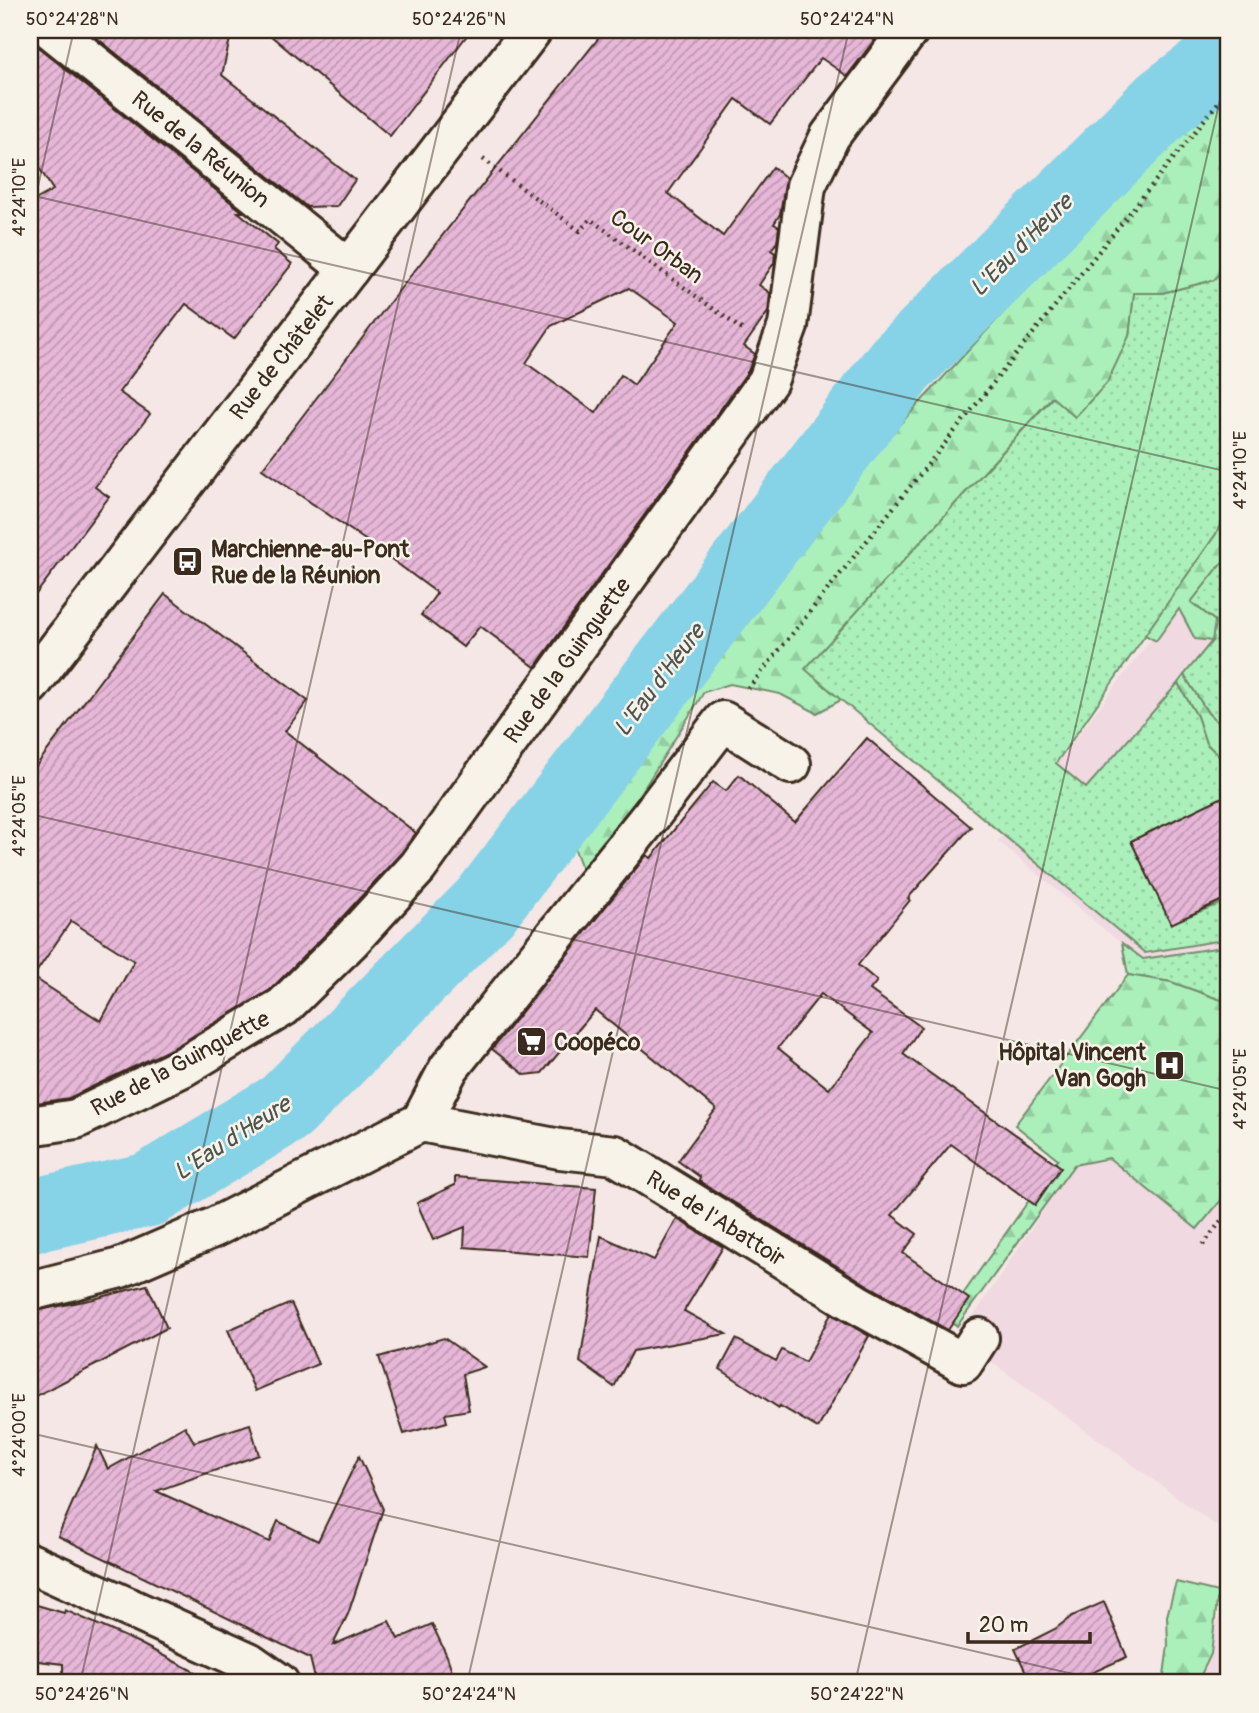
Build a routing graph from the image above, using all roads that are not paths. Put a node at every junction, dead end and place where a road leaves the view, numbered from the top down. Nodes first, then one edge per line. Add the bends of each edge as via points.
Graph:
1 (52, 30) edge
2 (532, 30) edge
3 (909, 30) edge
4 (349, 269) junction
5 (30, 685) edge
6 (791, 764) dead end
7 (421, 1122) junction
8 (30, 1125) edge
9 (30, 1291) edge
10 (979, 1338) dead end
11 (30, 1563) edge
12 (279, 1683) edge

1 - 4 street, Rue de la Réunion
2 - 4 street, Rue de Châtelet
3 - 8 street, Rue de la Guinguette via 830,136 806,186 788,326 768,381 418,867 284,1007 183,1067 76,1119
4 - 5 street, Rue de Châtelet
6 - 7 street via 723,721 449,1068
7 - 9 street via 191,1238 120,1268
7 - 10 street, Rue de l'Abattoir via 615,1155 855,1303 963,1363
11 - 12 street via 249,1662

